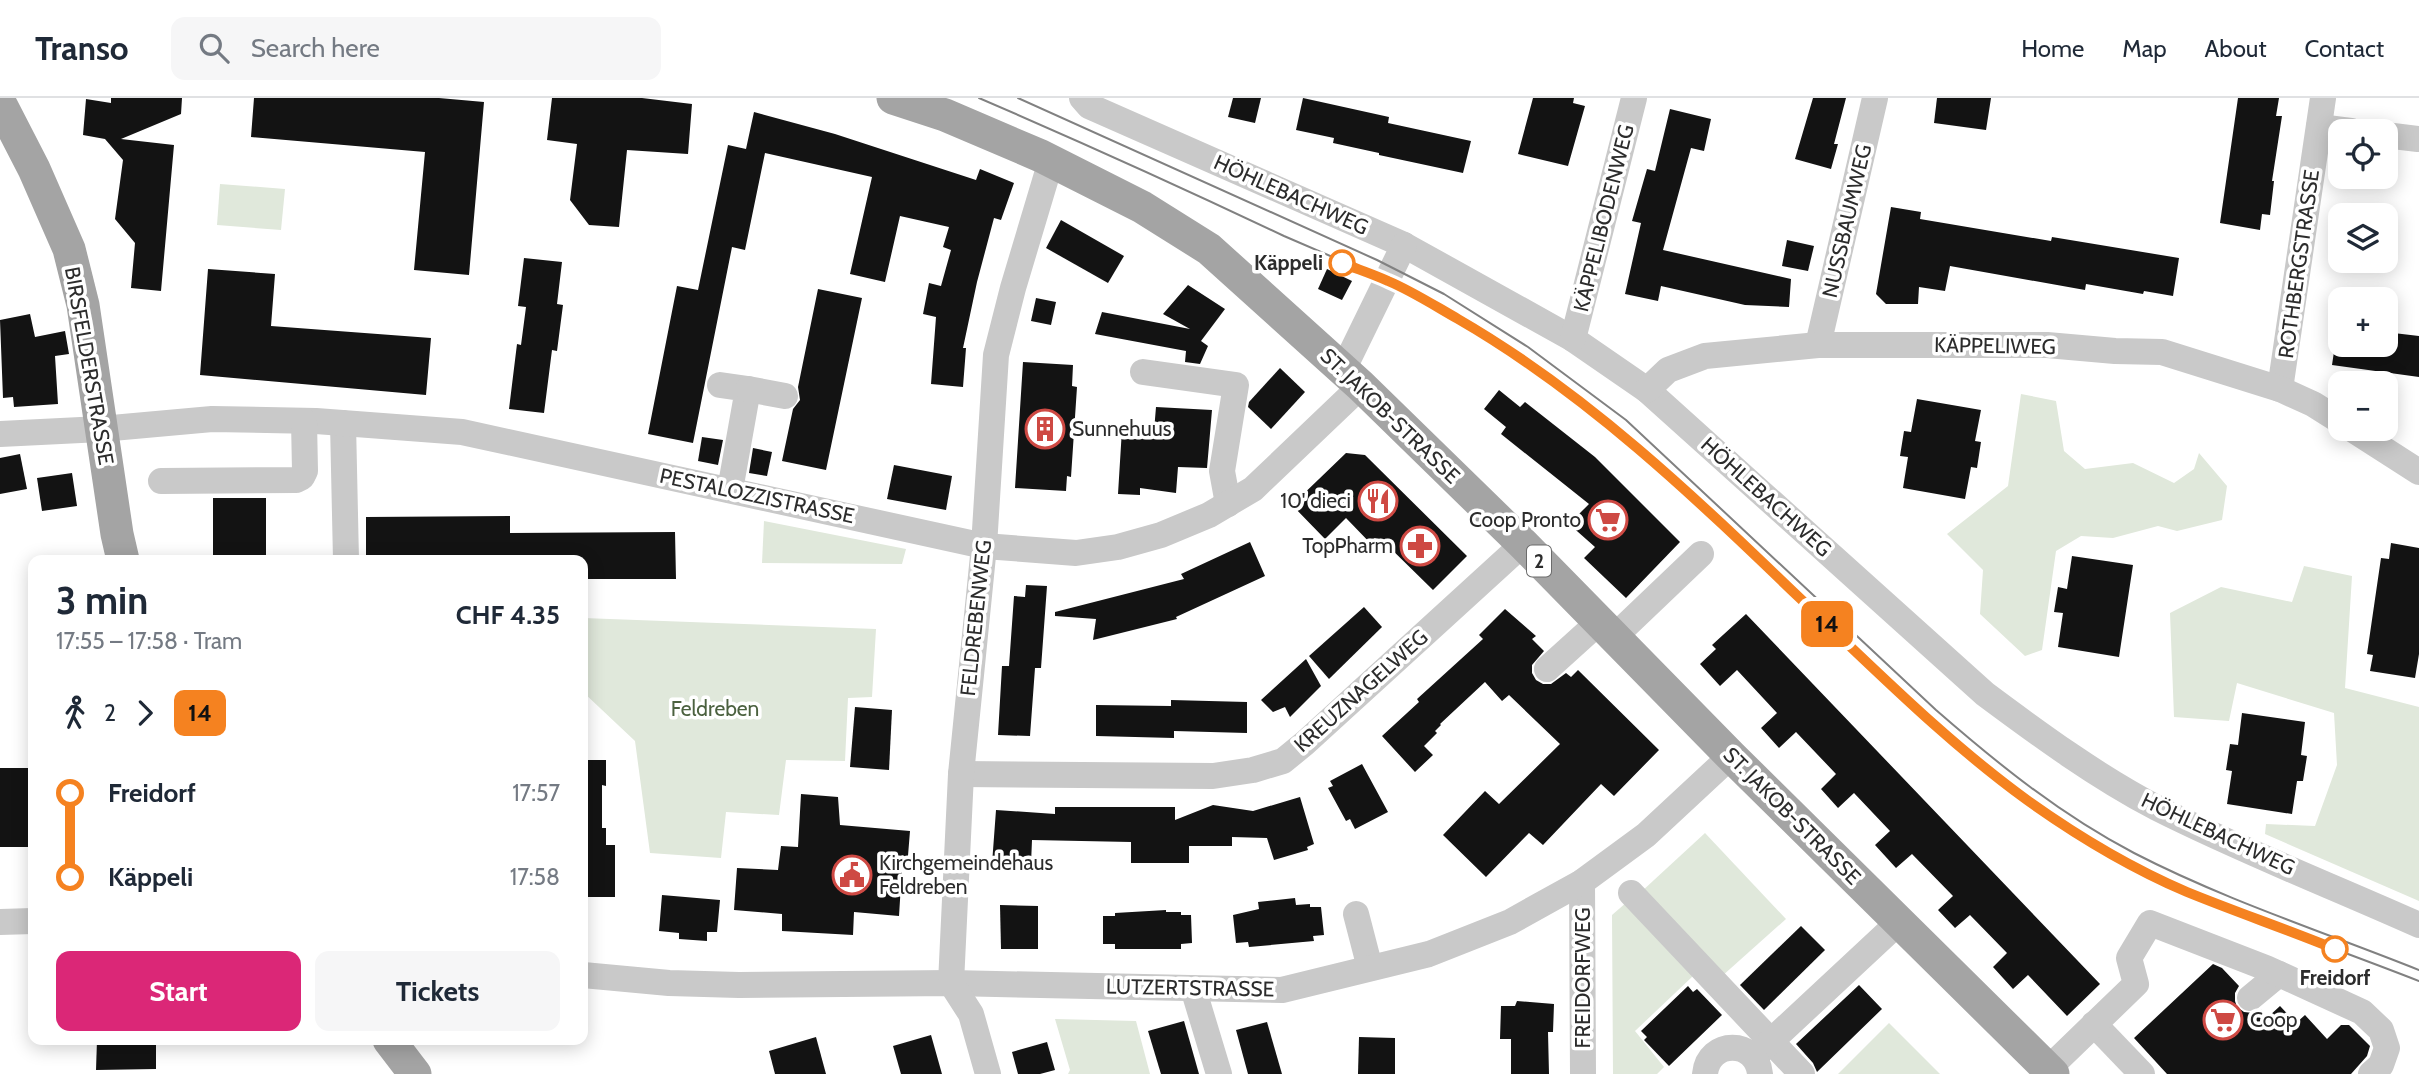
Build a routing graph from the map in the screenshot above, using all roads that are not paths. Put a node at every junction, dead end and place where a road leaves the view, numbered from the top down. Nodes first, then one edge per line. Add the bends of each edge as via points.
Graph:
1 (893, 98) edge
2 (1634, 98) edge
3 (1875, 98) edge
4 (2323, 98) edge
5 (1086, 102) edge
6 (0, 103) edge
7 (2319, 127) junction
8 (2328, 128) edge
9 (2398, 137) edge
10 (2418, 139) edge
11 (1051, 161) junction
12 (1404, 245) junction
13 (1573, 339) junction
14 (1818, 345) junction
15 (1143, 372) dead end
16 (1352, 378) junction
17 (720, 385) dead end
18 (2280, 388) junction
19 (748, 389) junction
20 (1647, 390) junction
21 (785, 396) dead end
22 (2328, 413) edge
23 (325, 422) junction
24 (101, 429) junction
25 (0, 434) edge
26 (2371, 441) edge
27 (2419, 472) edge
28 (161, 481) dead end
29 (730, 491) junction
30 (328, 501) dead end
31 (1228, 504) junction
32 (1523, 544) junction
33 (984, 546) junction
34 (1701, 554) dead end
35 (122, 555) edge
36 (345, 555) edge
37 (1606, 629) junction
38 (1547, 669) dead end
39 (1731, 756) junction
40 (961, 774) junction
41 (1582, 882) junction
42 (1630, 893) dead end
43 (1356, 914) dead end
44 (28, 921) edge
45 (0, 922) edge
46 (1899, 922) junction
47 (2419, 925) edge
48 (1370, 968) junction
49 (2278, 974) junction
50 (588, 975) edge
51 (951, 983) junction
52 (1193, 988) junction
53 (2250, 998) dead end
54 (2094, 1024) junction
55 (393, 1045) edge
56 (1761, 1057) edge
57 (2050, 1072) edge
58 (415, 1074) edge
59 (988, 1074) edge
60 (1219, 1074) edge
61 (1583, 1074) edge
62 (1705, 1074) edge
63 (1802, 1074) edge
64 (2142, 1074) edge
65 (2371, 1074) edge

1 - 11 main road, ST. JAKOB-STRASSE / 2
2 - 13 street, KÄPPELIBODENWEG
3 - 14 street, NUSSBAUMWEG
4 - 7 street, ROTHBERGSTRASSE
5 - 12 street, HÖHLEBACHWEG
6 - 24 main road, BIRSFELDERSTRASSE via 69,249 83,305
7 - 8 street
7 - 18 street, ROTHBERGSTRASSE
9 - 10 street
11 - 16 main road, ST. JAKOB-STRASSE / 2 via 1142,207 1209,249
11 - 33 street, FELDREBENWEG via 996,355
12 - 13 street, HÖHLEBACHWEG
12 - 16 street
13 - 20 street, HÖHLEBACHWEG
14 - 18 street, KÄPPELIWEG via 2047,345 2162,352
14 - 20 street, KÄPPELIWEG via 1704,356 1668,370
15 - 31 street via 1236,385 1222,471
16 - 31 street, PESTALOZZISTRASSE via 1254,489
16 - 32 main road, ST. JAKOB-STRASSE / 2
17 - 19 street
18 - 22 street, KÄPPELIWEG
19 - 21 street
19 - 29 street
20 - 47 street, HÖHLEBACHWEG via 1985,694 2039,735 2157,808
23 - 24 street, PESTALOZZISTRASSE via 212,419
23 - 28 street via 305,471 296,480
23 - 29 street, PESTALOZZISTRASSE via 462,432
23 - 30 street
23 - 36 street
24 - 25 street, PESTALOZZISTRASSE
24 - 35 main road, BIRSFELDERSTRASSE
26 - 27 street
29 - 33 street, PESTALOZZISTRASSE
31 - 33 street, PESTALOZZISTRASSE via 1161,535 1118,547 1076,553
32 - 37 main road, ST. JAKOB-STRASSE / 2
32 - 40 street, KREUZNAGELWEG via 1283,761 1213,776
33 - 40 street, FELDREBENWEG
34 - 37 street
37 - 38 street
37 - 39 main road, ST. JAKOB-STRASSE / 2
39 - 41 street, LUTZERTSTRASSE via 1646,835
39 - 46 main road, ST. JAKOB-STRASSE / 2
40 - 51 street, FELDREBENWEG
41 - 48 street, LUTZERTSTRASSE via 1510,922 1429,954
41 - 61 street, FREIDORFWEG
42 - 56 street
43 - 48 street
44 - 45 street
46 - 56 street
46 - 57 main road, ST. JAKOB-STRASSE / 2
48 - 52 street, LUTZERTSTRASSE via 1282,990
49 - 53 street
49 - 54 street via 2150,923 2129,958 2136,984
49 - 65 street via 2362,1012 2381,1030 2387,1048 2381,1065
50 - 51 street, LUTZERTSTRASSE via 739,985
51 - 52 street, LUTZERTSTRASSE
51 - 59 street via 971,1014
52 - 60 street
54 - 57 street
54 - 64 street
55 - 58 main road
56 - 62 street via 1741,1048 1723,1048 1709,1059
56 - 63 street

